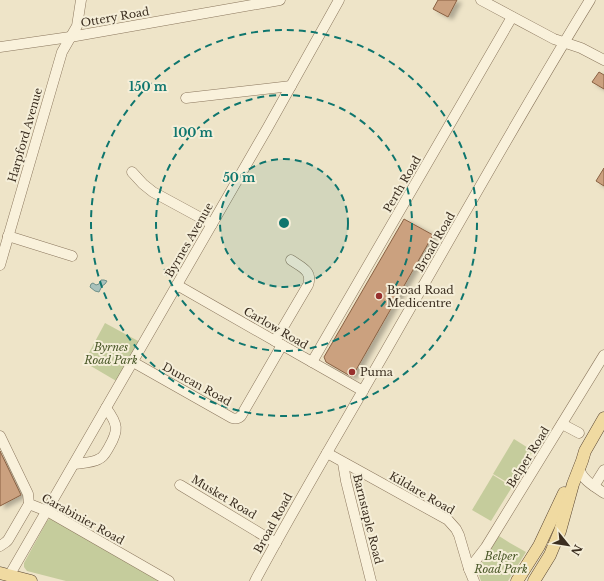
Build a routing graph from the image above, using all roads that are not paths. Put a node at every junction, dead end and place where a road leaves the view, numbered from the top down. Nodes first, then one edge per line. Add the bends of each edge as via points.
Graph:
1 (81, 0) edge
2 (280, 0) edge
3 (339, 0) edge
4 (481, 0) edge
5 (590, 0) edge
6 (512, 17) junction
7 (70, 37) junction
8 (564, 42) junction
9 (0, 47) edge
10 (604, 60) edge
11 (291, 86) junction
12 (186, 98) dead end
13 (132, 172) dead end
14 (212, 224) junction
15 (8, 236) junction
16 (72, 256) dead end
17 (291, 260) dead end
18 (0, 265) edge
19 (177, 285) junction
20 (278, 343) junction
21 (604, 355) edge
22 (133, 362) junction
23 (312, 362) junction
24 (363, 391) junction
25 (106, 408) junction
26 (604, 418) edge
27 (562, 424) junction
28 (579, 432) dead end
29 (0, 436) edge
30 (585, 451) junction
31 (327, 454) junction
32 (343, 463) junction
33 (74, 464) junction
34 (579, 468) junction
35 (604, 470) edge
36 (573, 484) junction
37 (180, 485) dead end
38 (594, 486) junction
39 (604, 492) edge
40 (29, 504) junction
41 (47, 511) junction
42 (276, 542) junction
43 (0, 546) edge
44 (469, 569) junction
45 (5, 575) edge
46 (31, 581) edge
47 (169, 581) edge
48 (255, 581) edge
49 (371, 581) edge
50 (474, 581) edge
51 (517, 581) edge
52 (534, 581) edge

1 - 7 street, Harpford Avenue via 77,26
2 - 7 street, Ottery Road
3 - 11 street, Byrnes Avenue
4 - 6 street
5 - 8 street, Broad Road
6 - 8 street
6 - 23 street, Perth Road
7 - 9 street, Ottery Road
7 - 15 street, Harpford Avenue via 62,52
8 - 10 street
8 - 24 street, Broad Road
11 - 12 street
11 - 14 street, Byrnes Avenue
13 - 14 street via 153,192
14 - 19 street, Byrnes Avenue
15 - 16 street
15 - 18 street, Harpford Avenue
17 - 20 street, Duncan Road via 307,271 310,280
19 - 20 street, Carlow Road
19 - 22 street, Byrnes Avenue
20 - 22 street, Duncan Road via 241,416 236,419
20 - 23 street, Carlow Road
21 - 27 street, Belper Road
22 - 25 street, Byrnes Avenue
23 - 24 street, Carlow Road
24 - 31 street, Broad Road
25 - 33 street, Byrnes Avenue
25 - 33 street via 116,424 114,438 108,449 100,459
26 - 30 main road
27 - 28 street
27 - 44 street, Belper Road via 486,547
29 - 40 street, Carabinier Road via 28,494
30 - 34 main road
30 - 51 main road via 575,467 539,546
31 - 32 street, Kildare Road
31 - 42 street, Broad Road
32 - 44 street, Kildare Road via 448,520 459,535
32 - 49 street, Barnstaple Road
33 - 41 street, Byrnes Avenue
34 - 36 main road
34 - 38 street via 585,479
35 - 38 street
36 - 38 street via 579,482
36 - 52 main road via 560,531 550,555
37 - 42 street, Musket Road
38 - 39 street
40 - 41 street, Carabinier Road
40 - 43 street via 8,540
41 - 45 street, Byrnes Avenue
41 - 47 street, Carabinier Road
42 - 48 street, Broad Road
44 - 50 street, Kildare Road
45 - 46 main road

